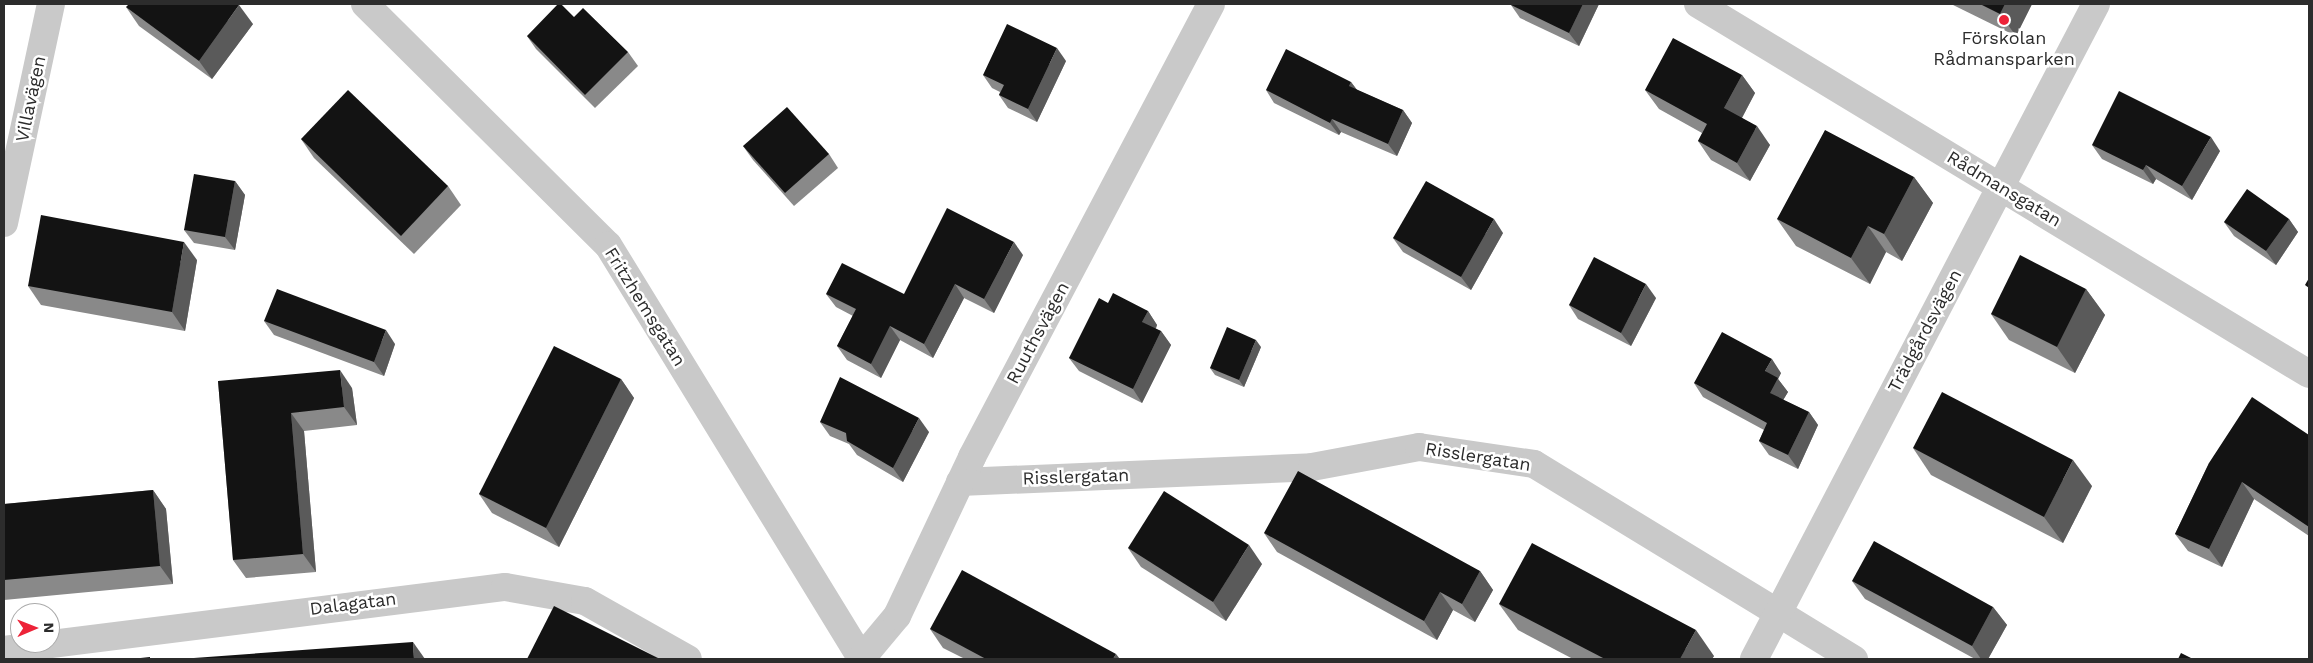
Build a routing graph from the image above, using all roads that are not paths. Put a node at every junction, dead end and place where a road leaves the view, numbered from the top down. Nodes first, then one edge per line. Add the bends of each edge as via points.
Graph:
1 (51, 4) edge
2 (366, 4) edge
3 (1210, 4) edge
4 (1698, 4) edge
5 (2096, 4) edge
6 (2000, 187) junction
7 (4, 223) edge
8 (2309, 374) edge
9 (960, 482) junction
10 (1779, 612) junction
11 (4, 650) edge
12 (688, 659) edge
13 (862, 659) edge
14 (1754, 659) edge
15 (1854, 659) edge

1 - 7 street, Villavägen
2 - 13 street, Fritzhemsgatan via 608,245
3 - 9 street, Ruuthsvägen
4 - 6 street, Rådmansgatan
5 - 6 street, Trädgårdsvägen
6 - 8 street, Rådmansgatan
6 - 10 street, Trädgårdsvägen
9 - 10 street, Risslergatan via 1312,468 1419,446 1534,464
9 - 13 street, Ruuthsvägen via 897,616
10 - 14 street, Trädgårdsvägen
10 - 15 street, Risslergatan
11 - 12 street, Dalagatan via 505,587 585,601

